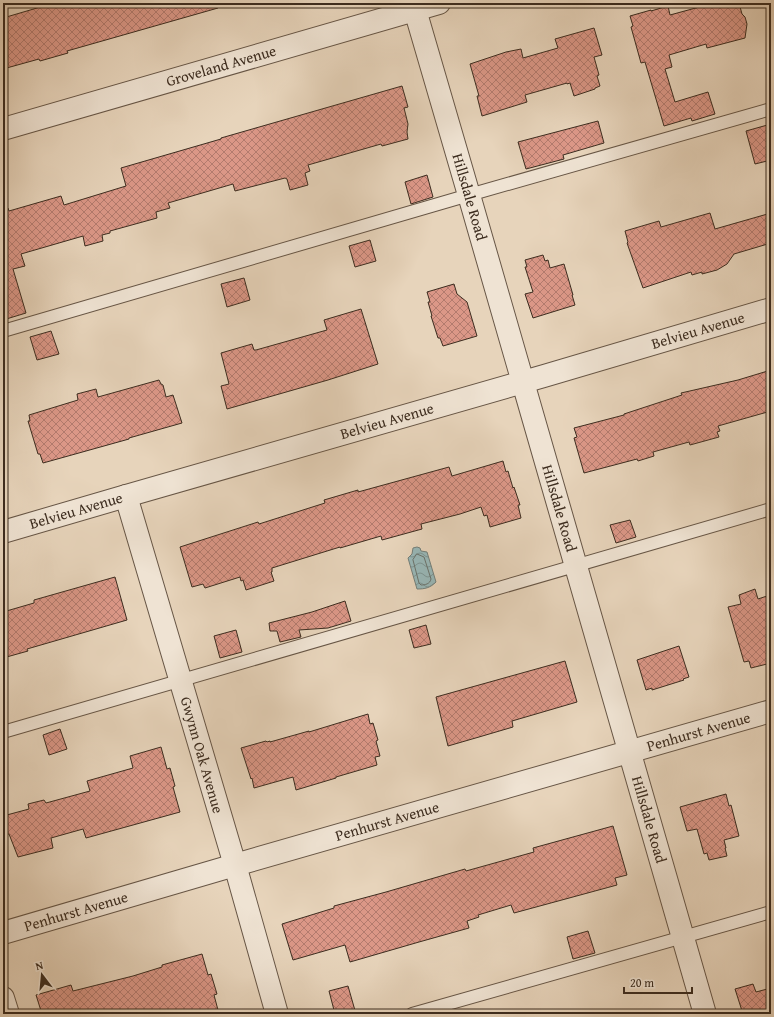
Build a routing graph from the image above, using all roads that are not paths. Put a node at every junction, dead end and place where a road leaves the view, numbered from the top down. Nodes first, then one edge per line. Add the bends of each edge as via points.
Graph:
1 (439, 3) edge
2 (414, 7) edge
3 (771, 108) edge
4 (3, 129) edge
5 (469, 195) junction
6 (771, 309) edge
7 (3, 331) edge
8 (523, 382) junction
9 (126, 496) junction
10 (771, 509) edge
11 (3, 532) edge
12 (576, 565) junction
13 (181, 680) junction
14 (771, 711) edge
15 (3, 732) edge
16 (629, 752) junction
17 (234, 865) junction
18 (771, 912) edge
19 (3, 933) edge
20 (683, 937) junction
21 (3, 998) edge
22 (8, 1014) edge
23 (277, 1014) edge
24 (412, 1014) edge
25 (705, 1014) edge

1 - 2 street, Groveland Avenue
2 - 4 street, Groveland Avenue
2 - 5 street, Hillsdale Road
3 - 5 lane
5 - 7 lane
5 - 8 street, Hillsdale Road
6 - 8 street, Belvieu Avenue
8 - 9 street, Belvieu Avenue
8 - 12 street, Hillsdale Road
9 - 11 street, Belvieu Avenue
9 - 13 street, Gwynn Oak Avenue
10 - 12 lane
12 - 13 lane
12 - 16 street, Hillsdale Road
13 - 15 lane
13 - 17 street, Gwynn Oak Avenue
14 - 16 street, Penhurst Avenue
16 - 17 street, Penhurst Avenue
16 - 20 street, Hillsdale Road
17 - 19 street, Penhurst Avenue
17 - 23 street, Gwynn Oak Avenue
18 - 20 lane
20 - 24 lane
20 - 25 street, Hillsdale Road
21 - 22 street

